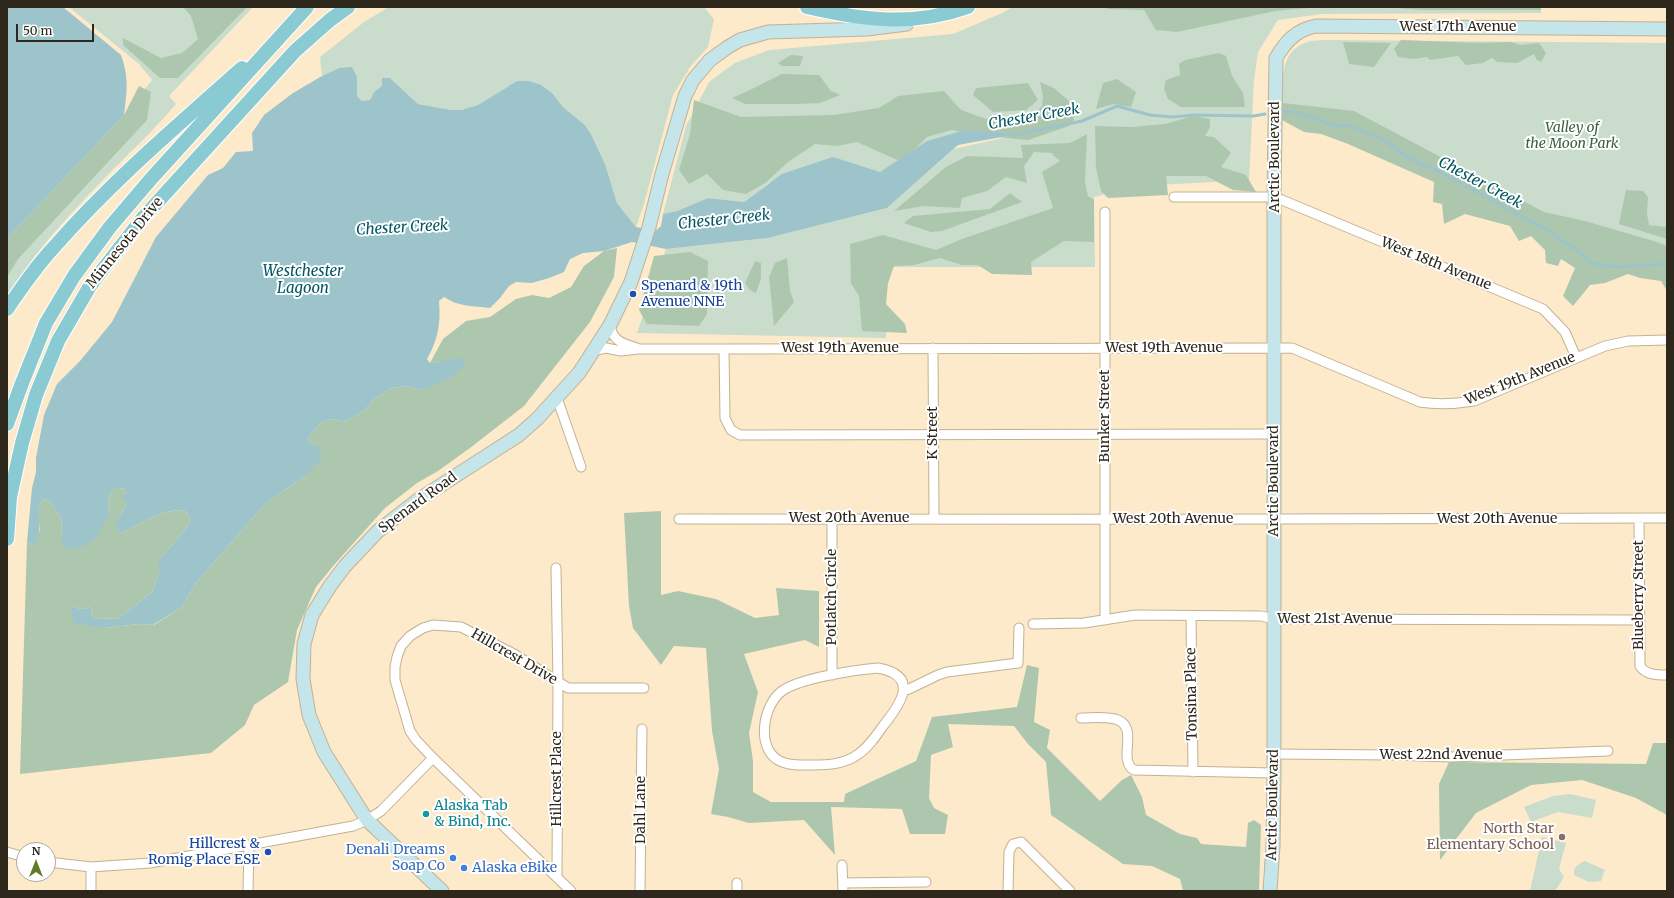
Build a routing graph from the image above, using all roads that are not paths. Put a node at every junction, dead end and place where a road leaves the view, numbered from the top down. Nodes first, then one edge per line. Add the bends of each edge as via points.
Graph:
1 (307, 7) edge
2 (348, 7) edge
3 (807, 7) edge
4 (968, 7) edge
5 (937, 16) junction
6 (292, 24) junction
7 (1667, 29) edge
8 (1275, 72) joint
9 (1174, 197) dead end
10 (1274, 197) junction
11 (1105, 212) dead end
12 (7, 308) edge
13 (610, 326) junction
14 (1667, 340) edge
15 (933, 348) junction
16 (1275, 348) junction
17 (638, 349) junction
18 (724, 349) junction
19 (1105, 349) junction
20 (592, 351) junction
21 (1576, 357) junction
22 (557, 398) junction
23 (7, 424) edge
24 (933, 434) junction
25 (1274, 434) junction
26 (1105, 436) junction
27 (580, 467) dead end
28 (934, 518) junction
29 (1105, 518) junction
30 (1639, 518) junction
31 (1667, 518) edge
32 (679, 519) dead end
33 (832, 519) junction
34 (1274, 520) junction
35 (7, 540) edge
36 (556, 568) dead end
37 (1191, 616) junction
38 (1274, 619) junction
39 (1106, 620) junction
40 (1639, 620) junction
41 (1032, 624) dead end
42 (1018, 628) dead end
43 (832, 675) junction
44 (1667, 675) edge
45 (558, 682) junction
46 (644, 688) dead end
47 (904, 690) junction
48 (1081, 718) dead end
49 (642, 729) dead end
50 (1608, 751) dead end
51 (1274, 754) junction
52 (433, 758) junction
53 (1193, 772) junction
54 (1274, 773) junction
55 (367, 820) junction
56 (249, 845) junction
57 (56, 863) edge
58 (842, 865) dead end
59 (91, 867) junction
60 (557, 877) junction
61 (926, 882) dead end
62 (843, 887) edge
63 (91, 891) edge
64 (248, 891) edge
65 (442, 891) edge
66 (572, 891) edge
67 (640, 891) edge
68 (1008, 891) edge
69 (1070, 891) edge
70 (1270, 891) edge

1 - 6 main road, Minnesota Drive
2 - 35 main road, Minnesota Drive via 295,51 142,219 90,286 58,341 36,395 10,497
3 - 5 main road via 876,20
4 - 5 main road
5 - 13 main road, Spenard Road via 903,25 866,29 768,32 740,40 718,53 692,80 685,96 634,275
6 - 12 main road via 115,184 55,245
6 - 23 main road, Minnesota Drive via 150,180 110,227 74,276 46,323
7 - 8 main road, West 17th Avenue via 1316,26 1298,32 1282,47 1276,58
8 - 10 main road, Arctic Boulevard
9 - 10 street
10 - 16 main road, Arctic Boulevard
10 - 21 street, West 18th Avenue via 1543,309 1565,332
11 - 19 street, Bunker Street
13 - 17 street, West 19th Avenue via 616,339
13 - 20 main road, Spenard Road
14 - 21 street, West 19th Avenue via 1617,342
15 - 18 street, West 19th Avenue
15 - 19 street, West 19th Avenue
15 - 24 street, K Street
16 - 19 street, West 19th Avenue
16 - 21 street, West 19th Avenue via 1292,348 1420,402 1438,405 1474,400
16 - 25 main road, Arctic Boulevard
17 - 18 street, West 19th Avenue
17 - 20 street, West 19th Avenue via 621,351 606,348
18 - 24 street via 725,418 731,430 740,435
19 - 26 street, Bunker Street
20 - 22 main road, Spenard Road via 579,373
22 - 27 street
22 - 55 main road, Spenard Road via 519,435 418,500 378,531 345,566 312,615 304,644 303,662 309,715 324,752
24 - 26 street
24 - 28 street, K Street
25 - 26 street
25 - 34 main road, Arctic Boulevard
26 - 29 street, Bunker Street
28 - 29 street, West 20th Avenue
28 - 33 street, West 20th Avenue
29 - 34 street, West 20th Avenue
29 - 39 street, Bunker Street
30 - 31 street, West 20th Avenue
30 - 34 street, West 20th Avenue
30 - 40 street, Blueberry Street
32 - 33 street, West 20th Avenue
33 - 43 street, Potlatch Circle
34 - 38 main road, Arctic Boulevard
36 - 45 street, Hillcrest Place
37 - 38 street, West 21st Avenue via 1261,616
37 - 39 street, West 21st Avenue via 1135,616
37 - 53 street, Tonsina Place
38 - 40 street, West 21st Avenue
38 - 51 main road, Arctic Boulevard
39 - 41 street, West 21st Avenue via 1071,624
40 - 44 street, Blueberry Street via 1640,666 1643,671 1651,674
42 - 47 street via 1018,663 947,672
43 - 47 street via 871,668 884,669 900,679
43 - 47 street via 790,686 780,692 768,707 766,743 778,761 790,764 827,765 852,758 868,746 878,733 900,704
45 - 46 street, Hillcrest Drive via 568,688
45 - 52 street, Hillcrest Drive via 514,654 461,627 433,625 423,628 410,636 401,646 395,667 395,680 410,731
45 - 60 street, Hillcrest Place
48 - 53 street via 1111,718 1124,724 1128,734 1128,758 1131,768 1139,772
49 - 67 street, Dahl Lane
50 - 51 street, West 22nd Avenue via 1451,757
51 - 54 main road, Arctic Boulevard
52 - 55 street via 382,811
52 - 60 street, Hillcrest Drive
53 - 54 street
54 - 70 main road, Arctic Boulevard
55 - 56 street via 353,826
55 - 65 main road, Spenard Road
56 - 59 street via 150,863
56 - 64 street
57 - 59 street
58 - 62 street
59 - 63 street
60 - 66 street, Hillcrest Drive
61 - 62 street
68 - 69 street via 1009,852 1013,844 1021,842

